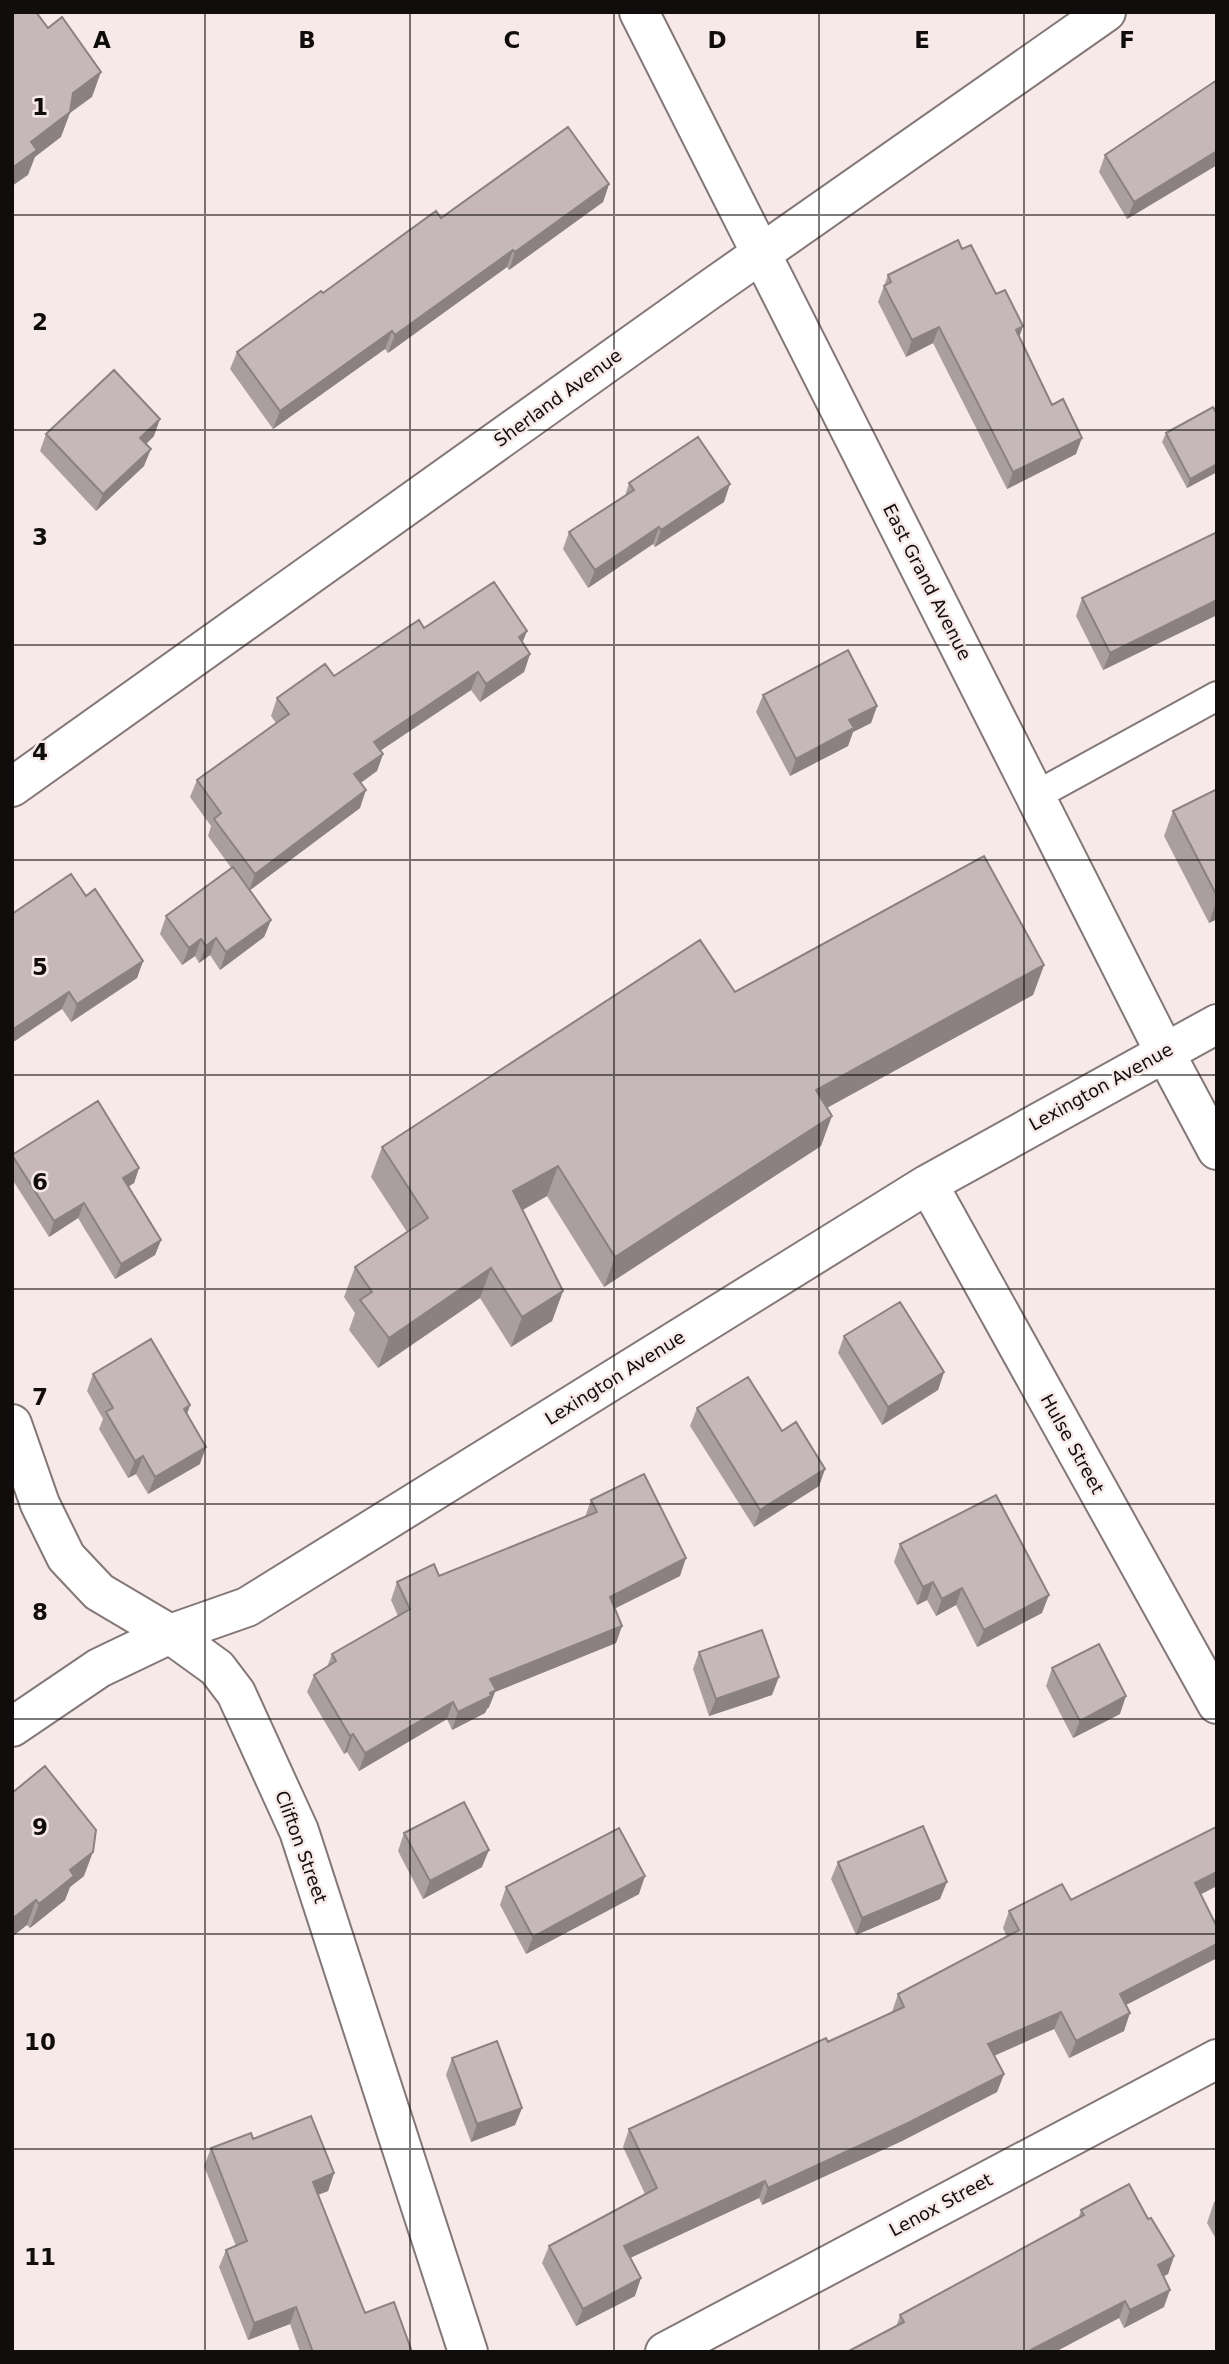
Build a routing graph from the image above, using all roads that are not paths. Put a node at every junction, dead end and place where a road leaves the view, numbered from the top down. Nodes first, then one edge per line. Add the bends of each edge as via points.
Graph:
1 (639, 12) edge
2 (1106, 12) edge
3 (760, 254) junction
4 (1217, 696) edge
5 (12, 787) edge
6 (1035, 796) junction
7 (1217, 1024) edge
8 (1164, 1051) junction
9 (1217, 1150) edge
10 (928, 1184) junction
11 (12, 1424) edge
12 (170, 1634) junction
13 (1217, 1704) edge
14 (12, 1727) edge
15 (1217, 2059) edge
16 (468, 2352) edge
17 (665, 2352) edge

1 - 3 street, East Grand Avenue
2 - 3 street, Sherland Avenue
3 - 5 street, Sherland Avenue
3 - 6 street, East Grand Avenue
4 - 6 lane
6 - 8 street, East Grand Avenue
7 - 8 street, Lexington Avenue
8 - 9 street, East Grand Avenue
8 - 10 street, Lexington Avenue
10 - 12 street, Lexington Avenue via 247,1607
10 - 13 street, Hulse Street
11 - 12 street, Clifton Street via 40,1504 66,1557 99,1592
12 - 14 street, Lexington Avenue via 99,1668
12 - 16 street, Clifton Street via 217,1668 236,1693 299,1831
15 - 17 street, Lenox Street

